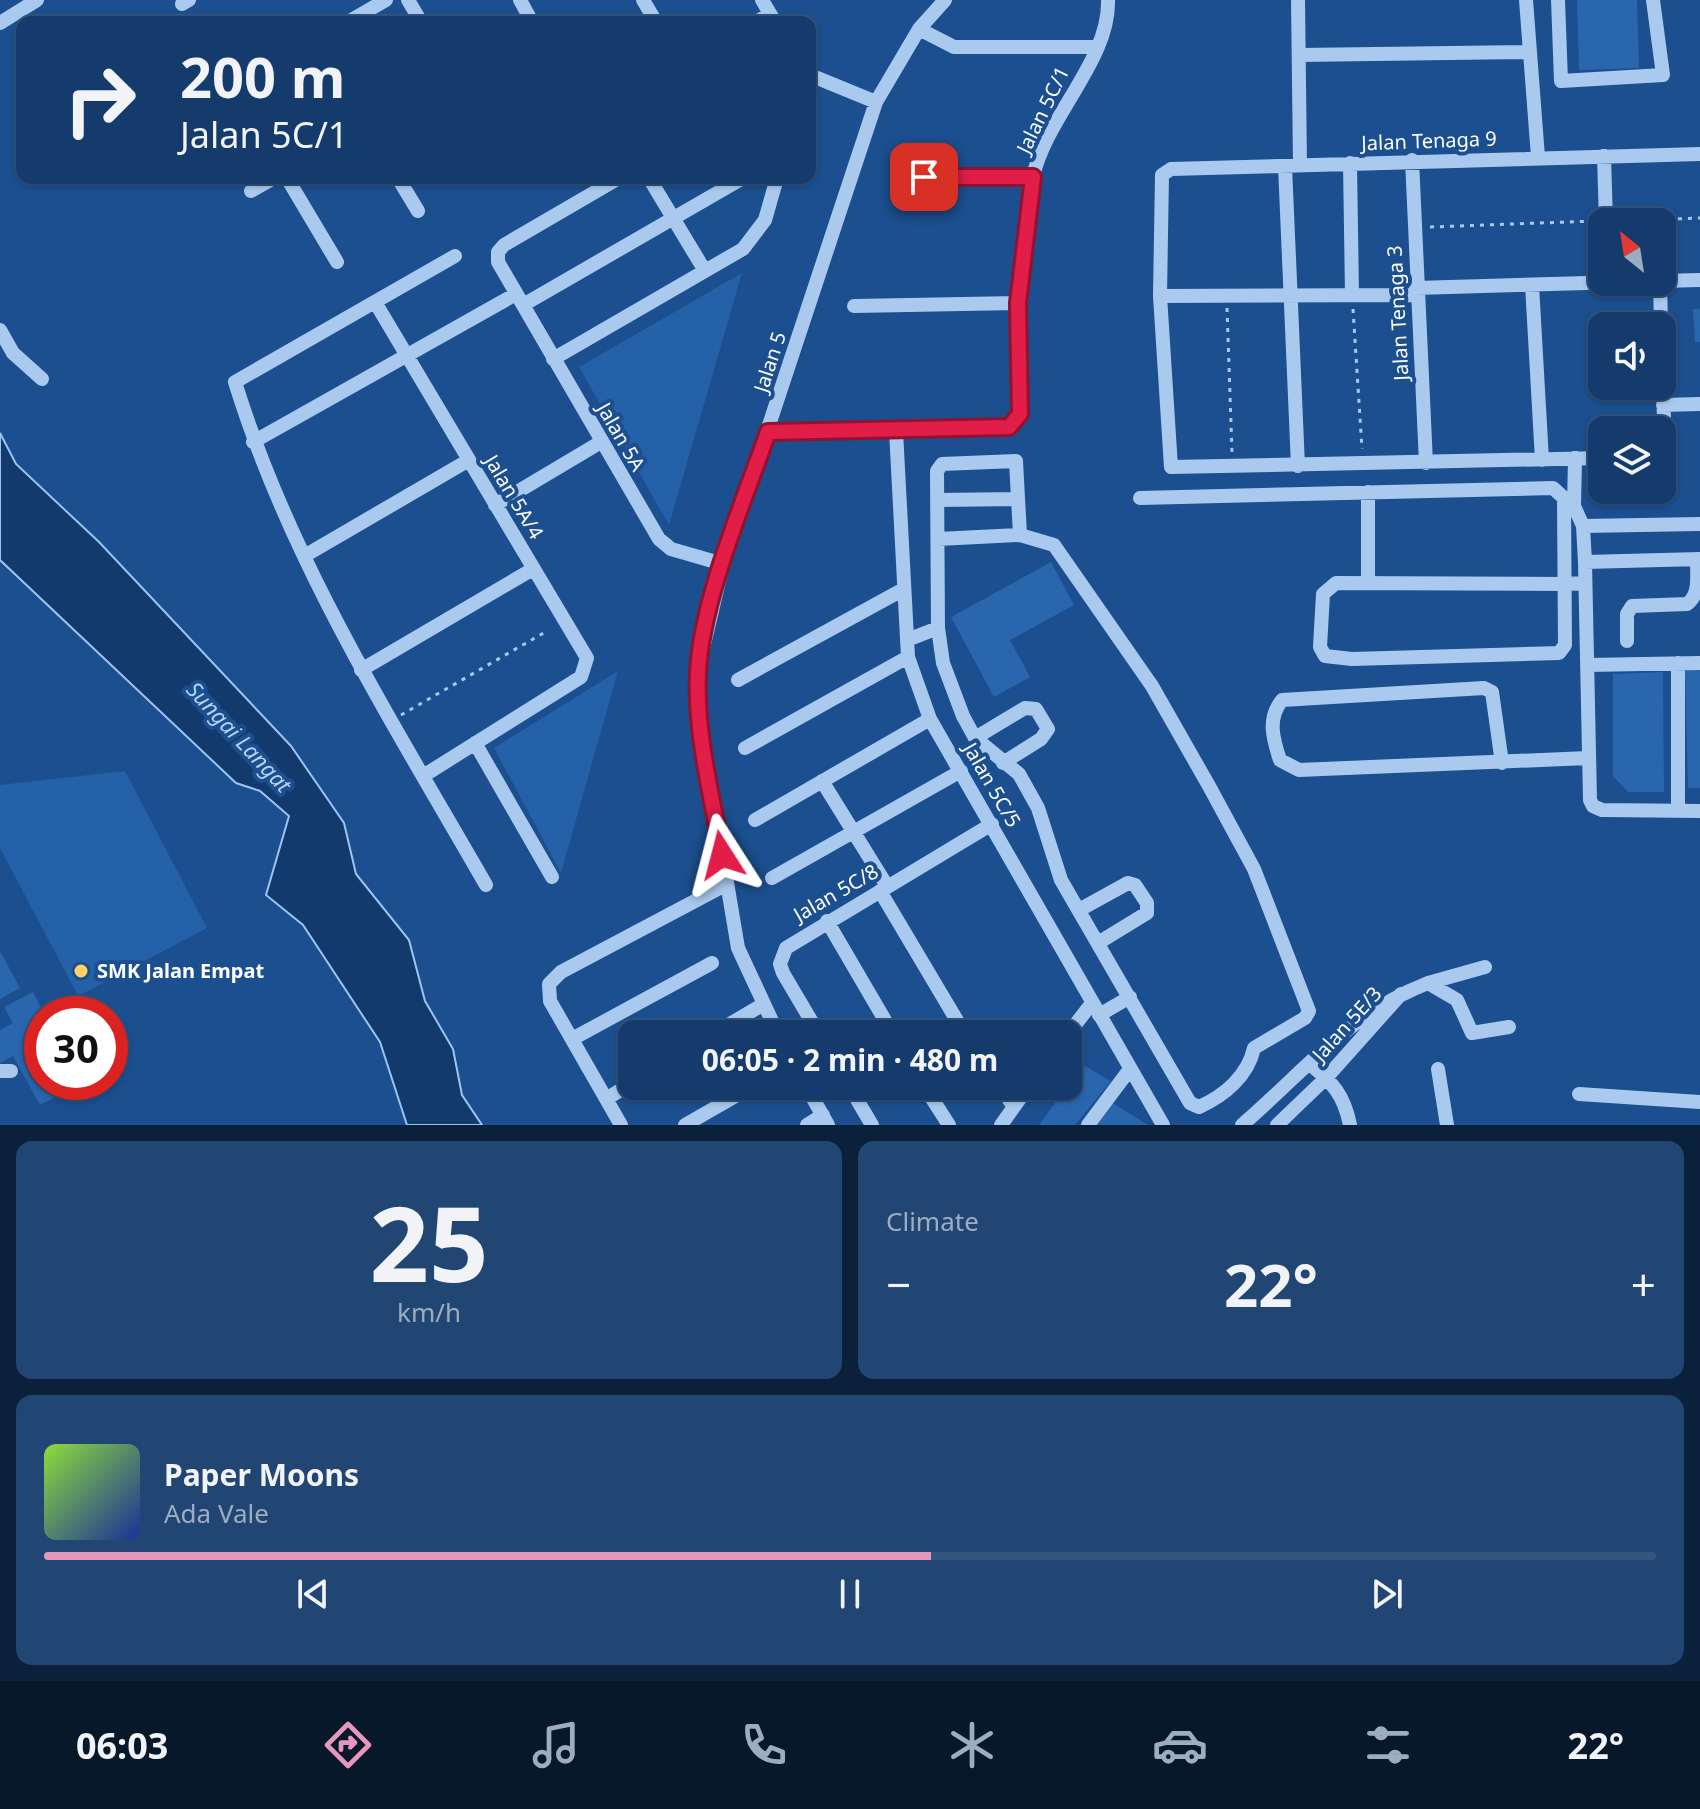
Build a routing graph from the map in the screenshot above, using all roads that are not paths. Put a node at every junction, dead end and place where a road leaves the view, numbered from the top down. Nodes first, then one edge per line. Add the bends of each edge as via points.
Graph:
1 (37, 0) edge
2 (386, 0) edge
3 (945, 0) edge
4 (1108, 0) edge
5 (1298, 0) edge
6 (1526, 0) edge
7 (1558, 0) edge
8 (1653, 0) edge
9 (358, 16) edge
10 (0, 23) edge
11 (919, 29) junction
12 (1098, 47) junction
13 (1529, 52) junction
14 (1299, 55) junction
15 (816, 77) edge
16 (1561, 81) junction
17 (1532, 82) junction
18 (876, 102) junction
19 (1700, 154) edge
20 (1604, 156) junction
21 (1538, 157) junction
22 (1412, 160) junction
23 (1350, 163) junction
24 (1293, 165) junction
25 (897, 177) dead end
26 (1033, 177) junction
27 (263, 184) edge
28 (291, 184) edge
29 (402, 184) edge
30 (609, 184) edge
31 (653, 184) edge
32 (732, 184) edge
33 (775, 184) edge
34 (251, 191) dead end
35 (1606, 208) edge
36 (418, 211) dead end
37 (673, 218) junction
38 (455, 256) dead end
39 (337, 262) dead end
40 (705, 271) junction
41 (1700, 280) edge
42 (1676, 281) edge
43 (1588, 283) edge
44 (1532, 285) junction
45 (1416, 291) junction
46 (1352, 295) junction
47 (1160, 296) junction
48 (1291, 297) junction
49 (519, 300) junction
50 (375, 302) junction
51 (1018, 303) junction
52 (854, 306) dead end
53 (0, 330) edge
54 (407, 357) junction
55 (553, 359) junction
56 (42, 379) dead end
57 (1663, 400) edge
58 (1700, 404) edge
59 (1663, 405) junction
60 (1663, 416) edge
61 (896, 431) junction
62 (768, 432) junction
63 (253, 442) junction
64 (601, 442) junction
65 (1575, 458) junction
66 (1588, 458) edge
67 (469, 460) junction
68 (1542, 460) junction
69 (1426, 463) junction
70 (1298, 466) junction
71 (1368, 492) junction
72 (1140, 498) dead end
73 (1018, 499) junction
74 (937, 500) junction
75 (495, 505) junction
76 (1700, 524) edge
77 (1583, 526) junction
78 (1020, 535) junction
79 (938, 539) junction
80 (306, 555) junction
81 (1698, 560) edge
82 (1585, 562) junction
83 (723, 564) junction
84 (533, 569) junction
85 (1368, 583) junction
86 (1585, 583) junction
87 (1563, 584) junction
88 (904, 589) junction
89 (931, 630) junction
90 (907, 635) junction
91 (1627, 641) dead end
92 (908, 657) junction
93 (1678, 663) junction
94 (1700, 663) edge
95 (1587, 665) junction
96 (361, 670) junction
97 (738, 680) dead end
98 (930, 719) junction
99 (975, 738) junction
100 (475, 743) junction
101 (745, 748) dead end
102 (1588, 758) junction
103 (1003, 763) junction
104 (1502, 763) junction
105 (961, 771) junction
106 (423, 776) junction
107 (822, 781) junction
108 (1678, 811) junction
109 (1700, 811) edge
110 (755, 820) dead end
111 (992, 824) junction
112 (854, 833) junction
113 (552, 877) dead end
114 (772, 878) dead end
115 (727, 884) junction
116 (486, 885) dead end
117 (883, 888) junction
118 (1079, 910) junction
119 (827, 921) junction
120 (1098, 943) junction
121 (712, 963) dead end
122 (1485, 967) dead end
123 (1428, 983) junction
124 (1401, 994) junction
125 (1130, 997) junction
126 (762, 1005) junction
127 (1095, 1009) junction
128 (737, 1020) edge
129 (770, 1020) edge
130 (811, 1020) edge
131 (885, 1020) edge
132 (957, 1020) edge
133 (1082, 1021) edge
134 (1509, 1027) dead end
135 (572, 1039) junction
136 (1310, 1064) junction
137 (1130, 1069) junction
138 (1438, 1069) dead end
139 (1326, 1078) junction
140 (618, 1092) edge
141 (1579, 1094) dead end
142 (606, 1099) junction
143 (729, 1100) edge
144 (814, 1100) edge
145 (857, 1100) edge
146 (933, 1100) edge
147 (1009, 1100) edge
148 (1019, 1100) edge
149 (1700, 1102) edge
150 (1014, 1107) junction
151 (826, 1120) edge
152 (621, 1125) edge
153 (685, 1125) edge
154 (807, 1125) edge
155 (872, 1125) edge
156 (949, 1125) edge
157 (1001, 1125) edge
158 (1088, 1125) edge
159 (1163, 1125) edge
160 (1242, 1125) edge
161 (1277, 1125) edge
162 (1350, 1125) edge
163 (1447, 1125) edge

1 - 10 street
2 - 9 street
3 - 11 street, Jalan 5
4 - 12 street, Jalan 5C/1
5 - 14 street
6 - 13 street
7 - 16 street
8 - 16 street via 1663,75
11 - 12 street via 954,47
11 - 18 street, Jalan 5
12 - 26 street, Jalan 5C/1 via 1043,148
13 - 14 street
13 - 17 street
14 - 24 street
15 - 18 street
16 - 17 street
17 - 21 street
18 - 62 street, Jalan 5
19 - 20 street, Jalan Tenaga 9
20 - 21 street, Jalan Tenaga 9
20 - 35 street
21 - 22 street, Jalan Tenaga 9
22 - 23 street, Jalan Tenaga 9
22 - 45 street, Jalan Tenaga 3
23 - 24 street, Jalan Tenaga 9
23 - 46 street
24 - 47 street, Jalan Tenaga 9 via 1171,169 1162,175
24 - 48 street
25 - 26 street
26 - 51 street, Jalan 5C/1
27 - 34 street
28 - 39 street
29 - 36 street
30 - 49 street, Jalan 5A via 498,252 498,262
31 - 37 street
32 - 37 street
33 - 40 street via 756,235
37 - 40 street
37 - 49 street
38 - 50 street
40 - 55 street
41 - 42 street
43 - 44 street
44 - 45 street
44 - 68 street
45 - 46 street
45 - 69 street, Jalan Tenaga 3
46 - 48 street
47 - 48 street
47 - 70 street via 1168,463 1178,470
48 - 70 street
49 - 54 street
49 - 55 street, Jalan 5A
50 - 54 street, Jalan 5A/4
50 - 63 street via 235,382
51 - 52 street
51 - 61 street, Jalan 5C/1 via 1016,422 1009,427
53 - 56 street via 13,353
54 - 63 street
54 - 67 street, Jalan 5A/4
55 - 64 street, Jalan 5A
57 - 59 street
58 - 59 street
59 - 60 street
61 - 62 street, Jalan 5C/1
61 - 88 street, Jalan 5C/5
62 - 83 street, Jalan 5
63 - 80 street
64 - 75 street
64 - 83 street, Jalan 5A via 665,546
65 - 66 street
65 - 68 street
65 - 77 street via 1574,506
67 - 75 street, Jalan 5A/4
67 - 80 street
68 - 69 street
69 - 70 street
71 - 72 street
71 - 85 street
71 - 87 street via 1553,488 1564,498
73 - 74 street
73 - 74 street via 1016,461 942,464
73 - 78 street
74 - 79 street
75 - 84 street, Jalan 5A/4
76 - 77 street
77 - 82 street
78 - 79 street
78 - 125 street via 1054,545 1152,686 1254,869 1309,1011 1254,1048 1241,1076 1214,1101 1199,1107 1190,1103
79 - 89 street
80 - 96 street
81 - 82 street
81 - 91 street via 1695,600 1632,606
82 - 86 street
83 - 115 street, Jalan 5 via 703,645 698,697
84 - 96 street
84 - 100 street, Jalan 5A/4 via 587,658 581,677
85 - 87 street
85 - 87 street via 1336,583 1323,594 1320,647 1325,656 1553,656 1565,645
86 - 87 street
86 - 95 street
88 - 90 street, Jalan 5C/5
88 - 97 street
89 - 90 street
89 - 99 street
90 - 92 street, Jalan 5C/5
92 - 98 street, Jalan 5C/5
92 - 101 street
93 - 94 street
93 - 95 street
93 - 108 street
95 - 102 street
96 - 106 street
98 - 105 street, Jalan 5C/5
98 - 107 street
99 - 103 street
99 - 103 street via 1025,708 1036,709 1048,729
100 - 106 street
100 - 113 street
102 - 104 street
102 - 108 street via 1593,806
103 - 118 street via 1019,774 1038,808 1061,880
104 - 104 street via 1299,770 1280,760 1273,712 1282,700 1484,688 1496,702
105 - 111 street, Jalan 5C/5
105 - 112 street
106 - 116 street
107 - 110 street
107 - 112 street
108 - 109 street
111 - 117 street, Jalan 5C/8
111 - 127 street, Jalan 5C/5
112 - 114 street
112 - 117 street
115 - 126 street, Jalan 5 via 738,948
115 - 135 street via 561,972 549,984 550,1001
117 - 119 street, Jalan 5C/8
117 - 132 street
118 - 120 street
118 - 120 street via 1128,883 1147,903 1147,913
119 - 130 street, Jalan 5C/8 via 786,948 780,964
119 - 131 street
120 - 125 street
121 - 135 street
122 - 123 street
123 - 124 street
123 - 134 street via 1457,1000 1472,1033
124 - 136 street, Jalan 5E/3 via 1344,1030
124 - 139 street, Jalan 5E/3
125 - 127 street
126 - 128 street
126 - 129 street, Jalan 5
127 - 133 street
127 - 137 street, Jalan 5C/5
135 - 142 street
136 - 139 street
136 - 160 street, Jalan 5E/3
137 - 158 street
137 - 159 street, Jalan 5C/5
138 - 163 street
139 - 161 street, Jalan 5E/3
139 - 162 street via 1346,1102
140 - 142 street
141 - 149 street
142 - 152 street
143 - 153 street
144 - 151 street
145 - 155 street
146 - 156 street
147 - 150 street
148 - 150 street
150 - 157 street
151 - 154 street

